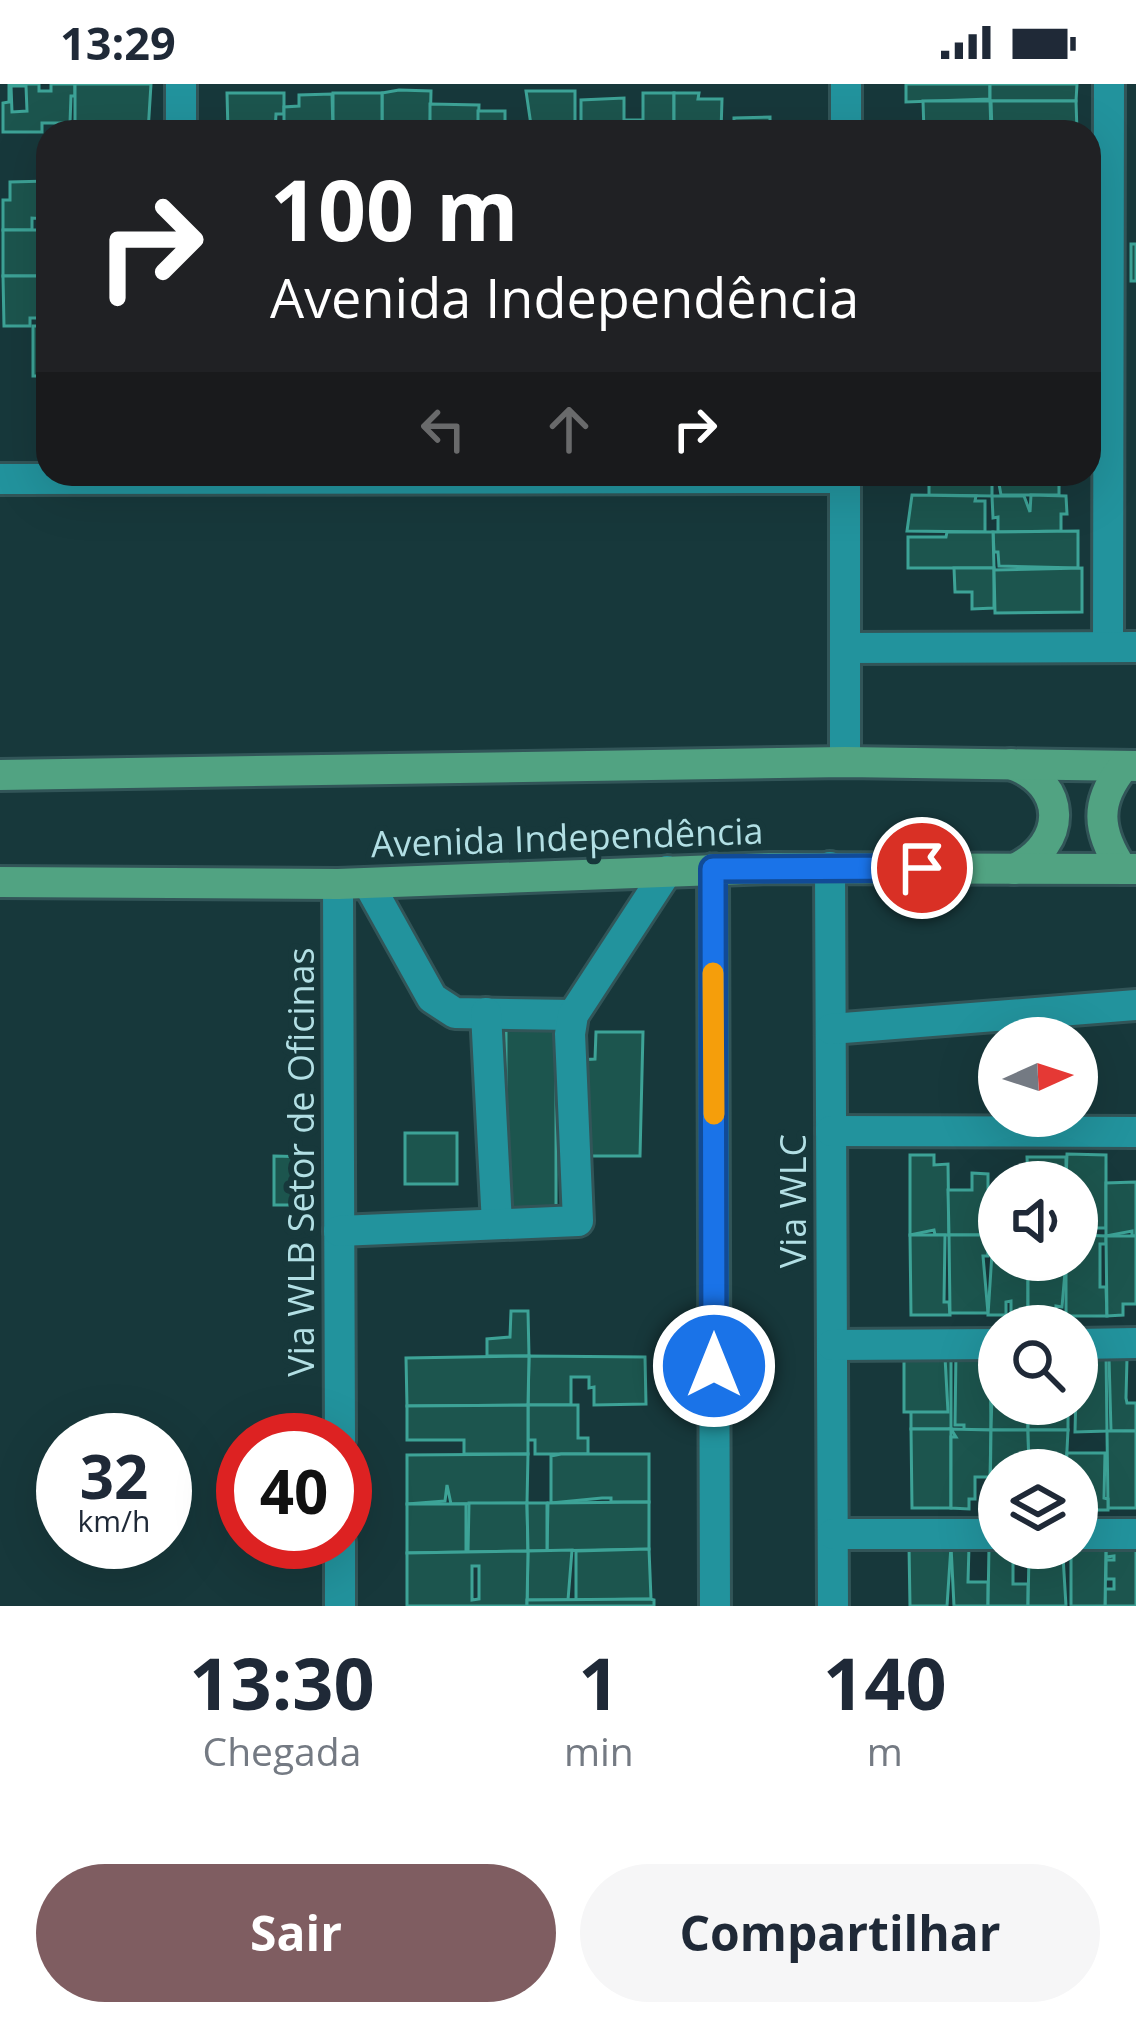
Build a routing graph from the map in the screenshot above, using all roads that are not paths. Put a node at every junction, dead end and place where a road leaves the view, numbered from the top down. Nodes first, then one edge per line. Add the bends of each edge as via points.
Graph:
1 (181, 84) edge
2 (846, 84) edge
3 (1109, 84) edge
4 (181, 120) edge
5 (846, 120) edge
6 (36, 478) edge
7 (0, 479) edge
8 (845, 486) edge
9 (1122, 647) edge
10 (845, 648) junction
11 (845, 762) junction
12 (1011, 764) junction
13 (1130, 766) edge
14 (0, 776) edge
15 (830, 867) junction
16 (713, 869) junction
17 (1014, 869) junction
18 (1129, 869) edge
19 (667, 871) junction
20 (0, 882) edge
21 (353, 884) junction
22 (1136, 1005) edge
23 (486, 1013) junction
24 (573, 1015) junction
25 (831, 1029) junction
26 (831, 1131) junction
27 (1136, 1132) edge
28 (497, 1225) junction
29 (339, 1231) junction
30 (1136, 1343) edge
31 (978, 1344) edge
32 (1098, 1344) edge
33 (832, 1345) junction
34 (340, 1413) edge
35 (833, 1534) junction
36 (978, 1534) edge
37 (1098, 1534) edge
38 (1136, 1534) edge
39 (340, 1569) edge
40 (340, 1606) edge
41 (715, 1606) edge
42 (833, 1606) edge

1 - 4 street
2 - 5 street
3 - 9 street
6 - 7 street
8 - 10 street
9 - 10 street
10 - 11 street
11 - 12 main road, Avenida Independência
11 - 14 main road, Avenida Independência
12 - 13 main road, Avenida Independência
12 - 17 main road via 1042,781 1055,814 1044,848
13 - 18 main road via 1109,784 1100,829
15 - 16 main road, Avenida Independência
15 - 17 main road, Avenida Independência
15 - 25 street, Via WLC
16 - 19 main road, Avenida Independência
16 - 41 street
17 - 18 main road, Avenida Independência
19 - 21 main road, Avenida Independência
19 - 24 street
20 - 21 main road, Avenida Independência
21 - 23 street via 432,998 455,1013
21 - 29 street, Via WLB Setor de Oficinas
22 - 25 street
23 - 24 street
23 - 28 street
24 - 28 street via 578,1221
25 - 26 street, Via WLC
26 - 27 street
26 - 33 street, Via WLC
28 - 29 street
29 - 34 street, Via WLB Setor de Oficinas
30 - 32 street
31 - 33 street
33 - 35 street, Via WLC
35 - 36 street
35 - 42 street, Via WLC
37 - 38 street
39 - 40 street

